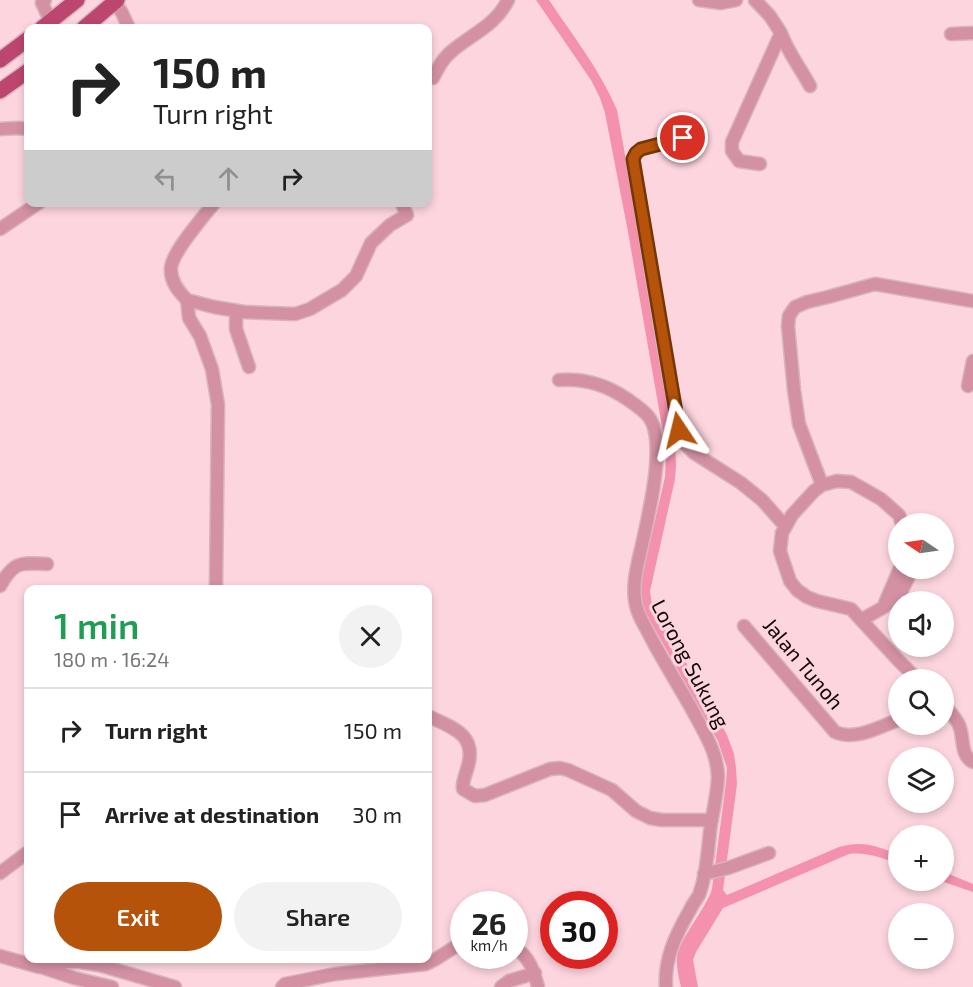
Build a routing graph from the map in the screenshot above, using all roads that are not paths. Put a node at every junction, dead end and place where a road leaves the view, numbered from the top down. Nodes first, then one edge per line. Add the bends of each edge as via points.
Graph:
1 (45, 0) edge
2 (76, 0) edge
3 (508, 0) edge
4 (699, 0) edge
5 (736, 0) edge
6 (755, 0) edge
7 (116, 1) edge
8 (47, 24) edge
9 (48, 24) edge
10 (89, 24) edge
11 (123, 24) edge
12 (782, 33) junction
13 (973, 33) edge
14 (951, 34) dead end
15 (24, 42) edge
16 (0, 60) edge
17 (24, 74) edge
18 (433, 78) dead end
19 (810, 86) dead end
20 (0, 91) edge
21 (692, 128) dead end
22 (0, 129) edge
23 (24, 129) edge
24 (760, 164) dead end
25 (33, 207) edge
26 (211, 207) edge
27 (403, 207) edge
28 (0, 229) edge
29 (187, 300) junction
30 (973, 301) edge
31 (236, 311) junction
32 (973, 361) edge
33 (249, 367) dead end
34 (559, 380) dead end
35 (968, 386) dead end
36 (822, 485) junction
37 (897, 513) edge
38 (785, 526) junction
39 (47, 564) dead end
40 (895, 579) edge
41 (908, 579) edge
42 (216, 585) edge
43 (0, 586) edge
44 (884, 607) junction
45 (861, 620) junction
46 (744, 626) dead end
47 (907, 669) edge
48 (432, 718) edge
49 (954, 718) edge
50 (888, 724) edge
51 (973, 762) edge
52 (712, 820) junction
53 (769, 853) dead end
54 (24, 855) edge
55 (0, 873) edge
56 (708, 873) junction
57 (450, 950) edge
58 (0, 956) edge
59 (528, 960) edge
60 (432, 961) edge
61 (24, 963) edge
62 (25, 963) edge
63 (72, 963) edge
64 (86, 963) edge
65 (426, 963) edge
66 (39, 967) junction
67 (535, 974) junction
68 (112, 987) edge
69 (175, 987) edge
70 (282, 987) edge
71 (501, 987) edge
72 (538, 987) edge
73 (666, 987) edge

1 - 8 street via 42,3
2 - 9 main road
3 - 18 street via 493,21 442,61
4 - 5 street
6 - 12 street
7 - 10 main road
7 - 11 street
12 - 19 street via 786,48
12 - 24 street via 732,142 732,152 739,161
13 - 14 street
15 - 16 main road
17 - 20 main road
21 - 38 street via 683,138 641,149 633,159 679,430 694,453 741,483
22 - 23 street
25 - 28 street
26 - 29 street via 185,238 170,266 176,289
27 - 31 street via 407,215 371,243 356,276 342,290 295,314
29 - 31 street
29 - 42 street via 189,318 212,369 218,405
30 - 36 street via 875,284 795,307 788,326 799,423
31 - 33 street via 236,329
32 - 35 street
34 - 52 street, Lorong Sukung via 580,380 614,391 648,417 654,427 656,469 634,597 658,652 707,736 717,761
36 - 37 street via 850,482
36 - 38 street
38 - 45 street, Jalan Tunoh via 780,551 797,590 817,601 851,609
39 - 43 street via 23,563 10,569
40 - 44 street
41 - 44 street via 900,594
44 - 45 street
45 - 47 street, Jalan Tunoh
46 - 50 street, Jalan Tunoh via 835,732 855,736
48 - 52 street via 452,727 468,742 470,760 462,784 475,796 560,768 612,790 636,812 650,818
49 - 51 street via 964,750
52 - 56 street, Lorong Sukung
53 - 56 street
54 - 55 street
56 - 73 street, Lorong Sukung via 672,945
57 - 60 street
58 - 61 street
59 - 67 street
62 - 66 street
63 - 66 street
64 - 69 street
65 - 70 street via 335,974
66 - 68 street
67 - 71 street
67 - 72 street

